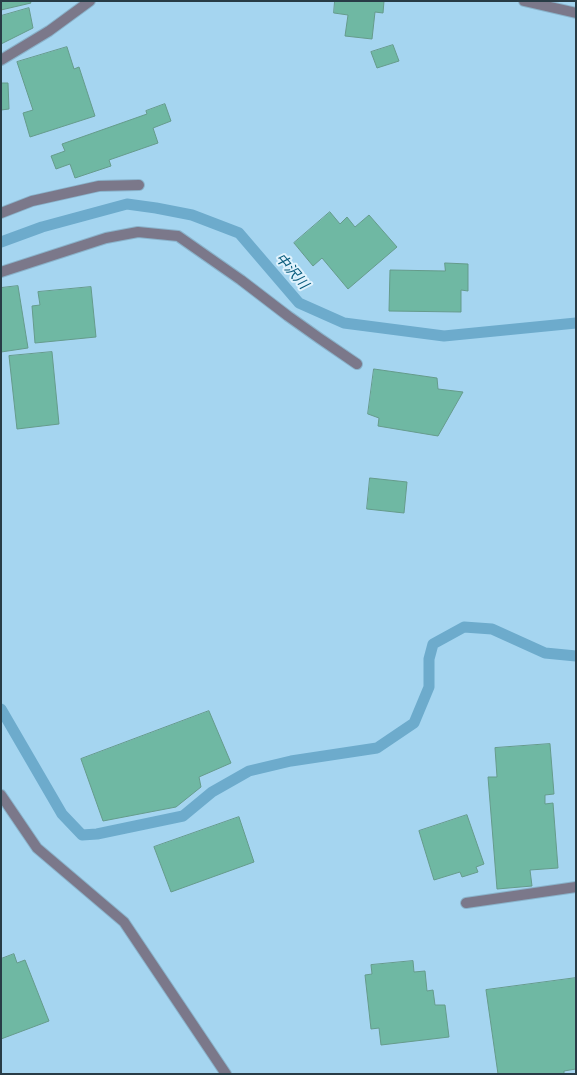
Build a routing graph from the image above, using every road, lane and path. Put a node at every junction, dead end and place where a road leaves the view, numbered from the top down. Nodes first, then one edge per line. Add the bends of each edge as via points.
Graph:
1 (90, 1) edge
2 (524, 1) edge
3 (576, 13) edge
4 (1, 60) edge
5 (139, 184) dead end
6 (1, 213) edge
7 (1, 272) edge
8 (357, 364) dead end
9 (2, 794) edge
10 (576, 887) edge
11 (466, 903) dead end
12 (226, 1074) edge

1 - 4 street
2 - 3 street
5 - 6 street via 99,186 32,201
7 - 8 street via 106,238 138,232 178,236
9 - 12 street via 37,848 124,922
10 - 11 street

